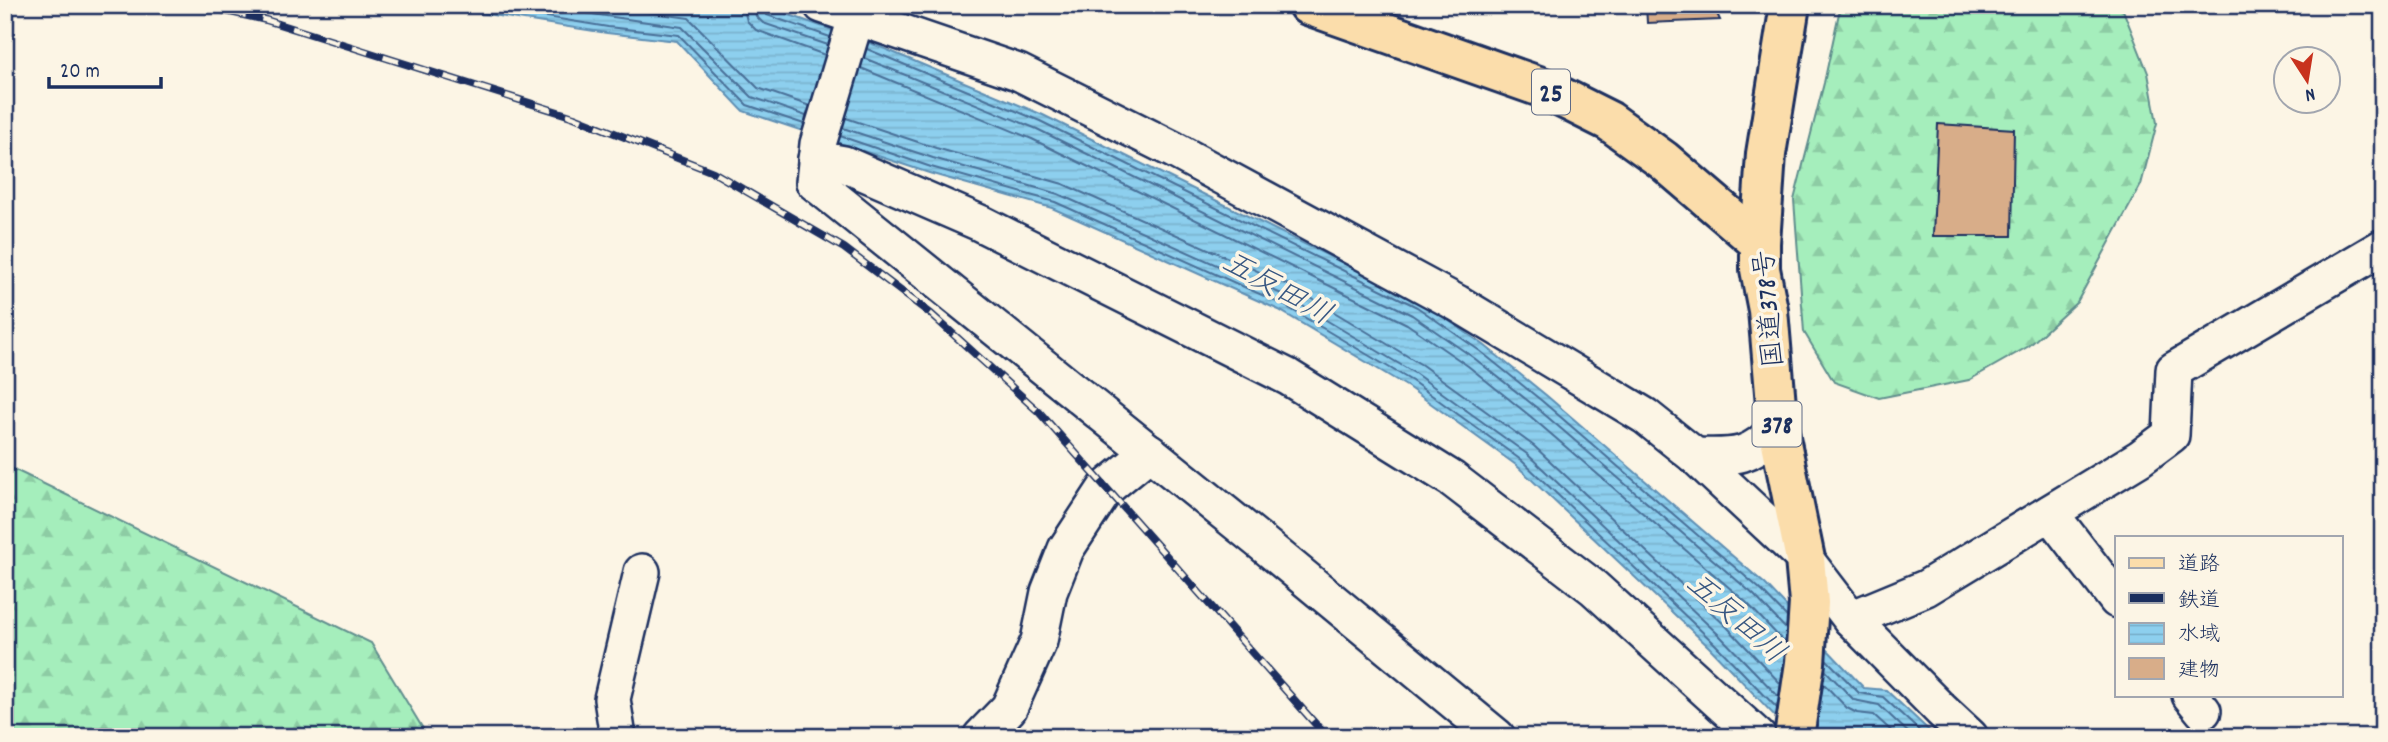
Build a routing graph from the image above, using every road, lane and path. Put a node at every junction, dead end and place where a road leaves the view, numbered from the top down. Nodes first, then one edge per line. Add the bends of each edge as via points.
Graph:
1 (822, 5) edge
2 (1308, 5) edge
3 (1790, 5) edge
4 (856, 18) edge
5 (817, 151) junction
6 (1760, 243) junction
7 (2383, 247) edge
8 (1778, 428) junction
9 (1150, 452) junction
10 (1695, 456) junction
11 (2050, 513) junction
12 (1805, 559) junction
13 (642, 572) dead end
14 (2115, 597) edge
15 (1851, 619) junction
16 (618, 737) edge
17 (981, 737) edge
18 (1497, 737) edge
19 (1758, 737) edge
20 (1794, 737) edge
21 (1970, 737) edge

1 - 4 street
2 - 6 main road, 25 via 1541,88 1609,121 1663,160
3 - 6 main road, 国道378号 / 378 via 1766,154
4 - 5 street
4 - 10 street via 1018,72 1174,150 1457,303 1645,416
5 - 9 street via 814,182
5 - 19 street via 981,223 1288,377 1452,479 1594,588
6 - 8 main road, 国道378号 / 378
7 - 11 street via 2174,370 2171,436
8 - 10 street via 1765,441 1735,457
8 - 12 main road, 国道378号 / 378
9 - 17 street via 1107,488 1066,549 1049,592 1039,641 1009,708
9 - 18 street
10 - 12 street
11 - 14 street
11 - 15 street via 1926,588
12 - 15 street
12 - 20 main road, 国道378号 / 378 via 1809,603
13 - 16 street via 612,699
15 - 21 street

